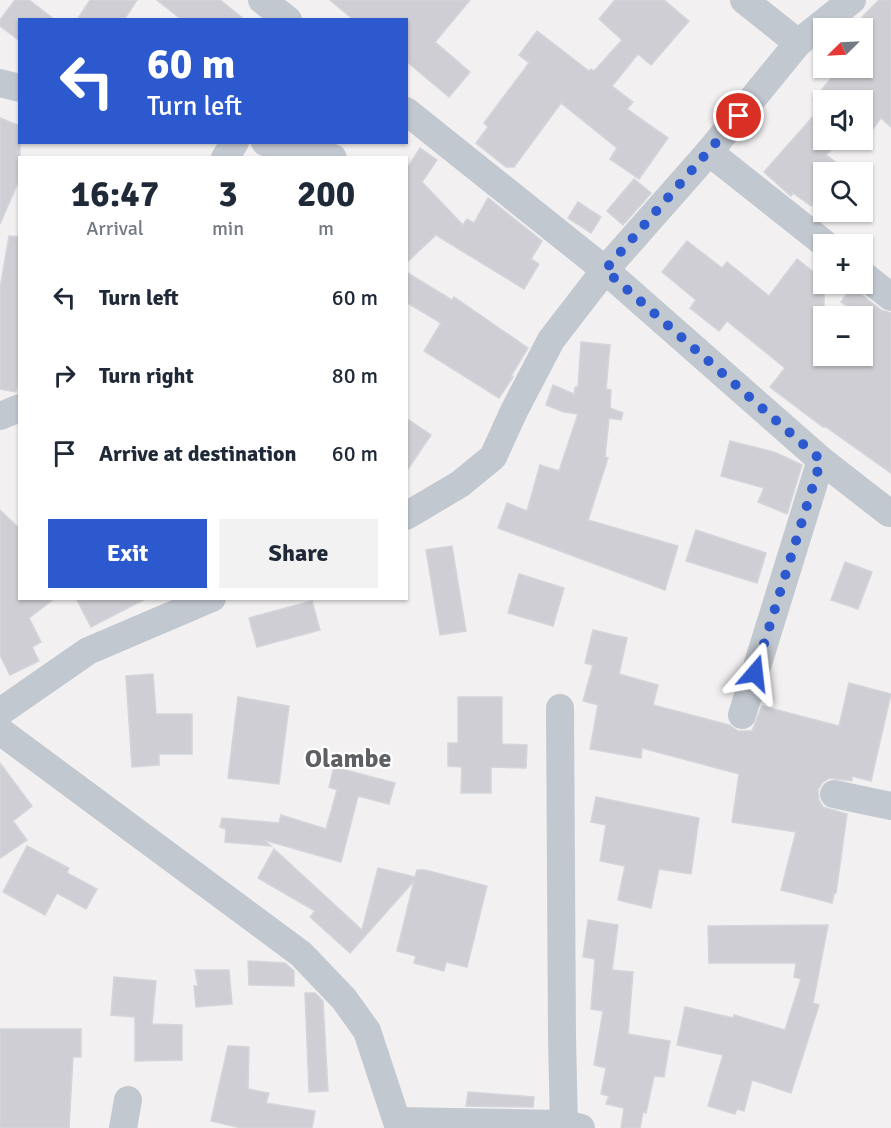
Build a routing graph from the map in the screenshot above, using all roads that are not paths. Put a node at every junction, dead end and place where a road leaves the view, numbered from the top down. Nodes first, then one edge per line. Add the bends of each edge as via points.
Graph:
1 (262, 0) edge
2 (744, 0) edge
3 (852, 0) edge
4 (285, 18) edge
5 (798, 43) junction
6 (0, 83) edge
7 (18, 88) edge
8 (408, 113) edge
9 (274, 144) edge
10 (709, 152) junction
11 (324, 156) edge
12 (813, 234) edge
13 (605, 270) junction
14 (873, 283) edge
15 (891, 297) edge
16 (18, 409) edge
17 (0, 416) edge
18 (821, 460) junction
19 (889, 513) dead end
20 (408, 515) edge
21 (207, 600) edge
22 (560, 708) dead end
23 (0, 712) edge
24 (742, 715) dead end
25 (0, 731) edge
26 (834, 794) dead end
27 (891, 806) edge
28 (128, 1100) dead end
29 (398, 1124) edge
30 (570, 1127) edge
31 (123, 1128) edge

1 - 4 street
2 - 5 street
3 - 5 street
5 - 10 street
6 - 7 street
8 - 13 street
9 - 11 street
10 - 12 street
10 - 13 street
13 - 18 street
13 - 20 street via 551,340 493,457 460,484
14 - 15 street
16 - 17 street
18 - 19 street
18 - 24 street
21 - 23 street via 88,651
22 - 30 street
25 - 29 street via 302,954 344,999 367,1031
26 - 27 street
28 - 31 street
29 - 30 street

